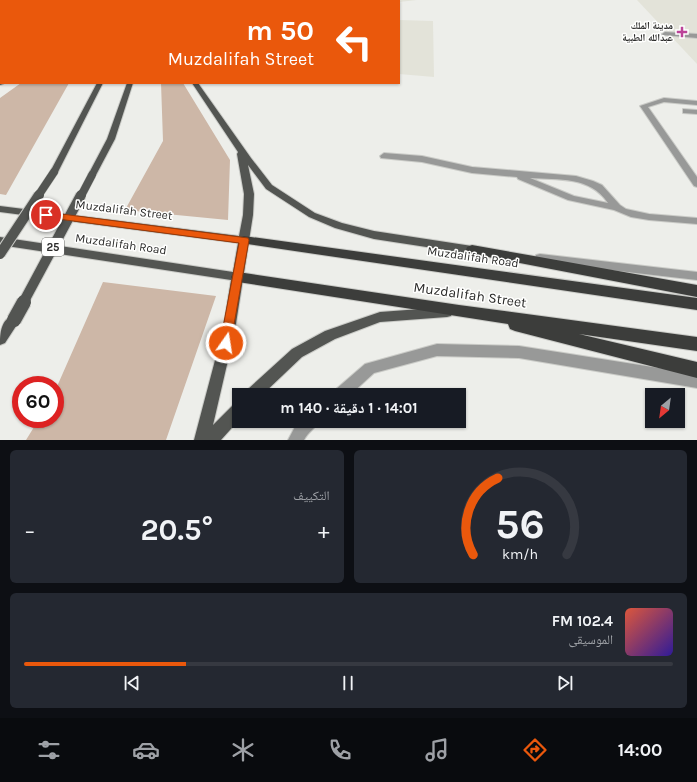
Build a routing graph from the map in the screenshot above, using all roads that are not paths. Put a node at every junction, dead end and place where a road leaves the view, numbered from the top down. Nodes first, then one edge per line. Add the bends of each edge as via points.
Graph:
1 (665, 34) dead end
2 (697, 36) edge
3 (99, 84) edge
4 (130, 84) edge
5 (196, 84) edge
6 (697, 103) edge
7 (686, 111) dead end
8 (697, 112) edge
9 (241, 150) junction
10 (384, 156) dead end
11 (515, 174) junction
12 (697, 184) edge
13 (616, 207) junction
14 (0, 209) edge
15 (697, 221) edge
16 (244, 240) junction
17 (0, 242) edge
18 (472, 250) junction
19 (0, 254) edge
20 (697, 276) edge
21 (238, 277) junction
22 (697, 291) edge
23 (697, 304) edge
24 (459, 310) junction
25 (0, 339) edge
26 (697, 344) edge
27 (697, 370) edge
28 (697, 381) edge
29 (260, 388) edge
30 (348, 388) edge
31 (232, 416) edge
32 (303, 428) edge
33 (202, 440) edge
34 (210, 440) edge
35 (296, 440) edge

1 - 2 street
3 - 19 main road, bridge via 54,172
4 - 25 main road, 25, bridge via 112,139 14,320
5 - 9 main road
6 - 12 street via 664,100 644,106
7 - 8 street
9 - 16 main road via 249,194
9 - 18 main road via 269,187 312,216 374,235
10 - 11 street via 422,159 472,170
11 - 13 street via 571,198
11 - 13 street via 576,179 592,183 602,189
13 - 15 street via 638,214
14 - 16 main road, Muzdalifah Street
16 - 21 main road
16 - 23 highway, Muzdalifah Road
17 - 21 main road, Muzdalifah Road
18 - 20 street
18 - 22 highway
21 - 24 highway, Muzdalifah Street
21 - 33 main road via 229,330
24 - 26 highway, Muzdalifah Street
24 - 27 highway
24 - 29 main road via 380,317 330,335 297,353
28 - 30 street via 519,352 437,350 370,368
31 - 34 main road
32 - 35 street

